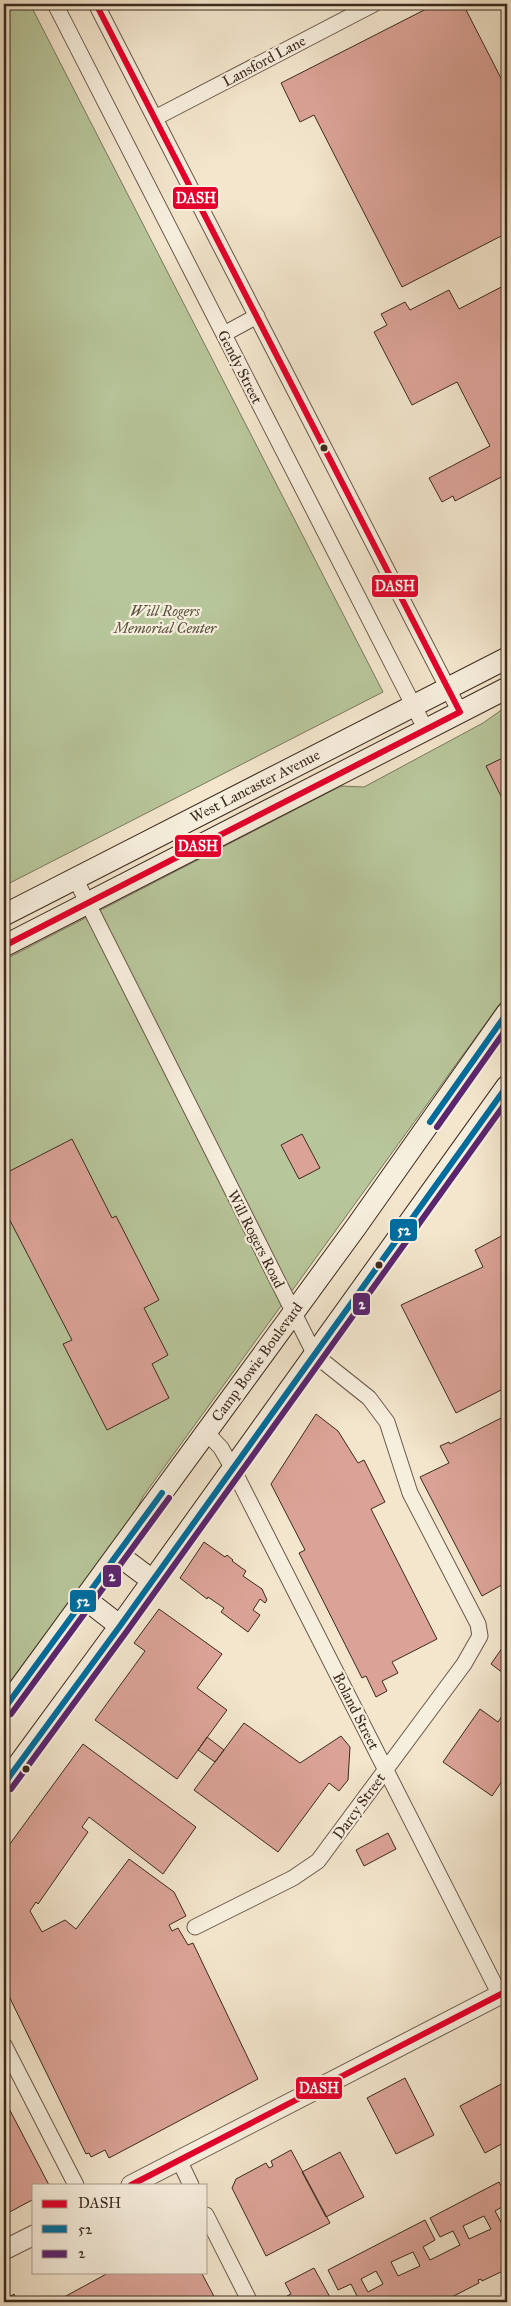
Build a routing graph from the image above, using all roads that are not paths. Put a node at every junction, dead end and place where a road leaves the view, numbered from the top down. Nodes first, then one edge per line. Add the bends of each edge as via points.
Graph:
1 (55, 4) edge
2 (96, 4) edge
3 (374, 4) edge
4 (155, 118) junction
5 (257, 316) junction
6 (224, 334) junction
7 (507, 658) edge
8 (448, 688) junction
9 (507, 688) edge
10 (413, 706) junction
11 (460, 712) junction
12 (426, 730) junction
13 (75, 878) junction
14 (88, 904) junction
15 (4, 915) edge
16 (4, 946) edge
17 (503, 1025) edge
18 (507, 1086) edge
19 (293, 1312) junction
20 (315, 1355) junction
21 (206, 1432) junction
22 (233, 1469) junction
23 (117, 1554) junction
24 (153, 1581) junction
25 (84, 1598) junction
26 (120, 1626) junction
27 (480, 1636) joint
28 (4, 1709) edge
29 (386, 1769) junction
30 (4, 1784) edge
31 (195, 1927) dead end
32 (504, 1993) edge
33 (4, 2045) edge
34 (179, 2160) junction
35 (75, 2184) edge
36 (133, 2184) edge
37 (191, 2184) edge
38 (208, 2219) edge
39 (32, 2235) edge
40 (4, 2250) edge
41 (250, 2302) edge

1 - 6 street, Gendy Street
2 - 4 street
3 - 4 street, Lansford Lane
4 - 5 street
5 - 6 street
5 - 8 street
6 - 10 street, Gendy Street
7 - 8 main road, West Lancaster Avenue
8 - 10 main road, West Lancaster Avenue
8 - 11 street
9 - 11 main road, West Lancaster Avenue
10 - 12 street, Gendy Street
10 - 13 main road, West Lancaster Avenue
11 - 12 main road, West Lancaster Avenue
12 - 14 main road, West Lancaster Avenue
13 - 14 street, Will Rogers Road
13 - 15 main road, West Lancaster Avenue
14 - 16 main road, West Lancaster Avenue
14 - 19 street, Will Rogers Road
17 - 19 main road, Camp Bowie Boulevard
18 - 20 main road
19 - 20 street, Will Rogers Road
19 - 21 main road, Camp Bowie Boulevard
20 - 22 main road
20 - 27 street, Will Rogers Road via 370,1398 387,1422 410,1492 478,1624
21 - 22 street, Boland Street via 221,1448
21 - 23 main road, Camp Bowie Boulevard
22 - 24 main road
22 - 29 street, Boland Street
23 - 24 main road
23 - 25 main road, Camp Bowie Boulevard
24 - 26 main road
25 - 26 main road
25 - 28 main road, Camp Bowie Boulevard
26 - 30 main road
27 - 29 street, Darcy Street via 464,1664
29 - 31 street, Darcy Street via 318,1861 293,1878
29 - 32 street, Boland Street
32 - 34 street
33 - 35 street
34 - 36 street
34 - 37 street
38 - 41 street
39 - 40 street

